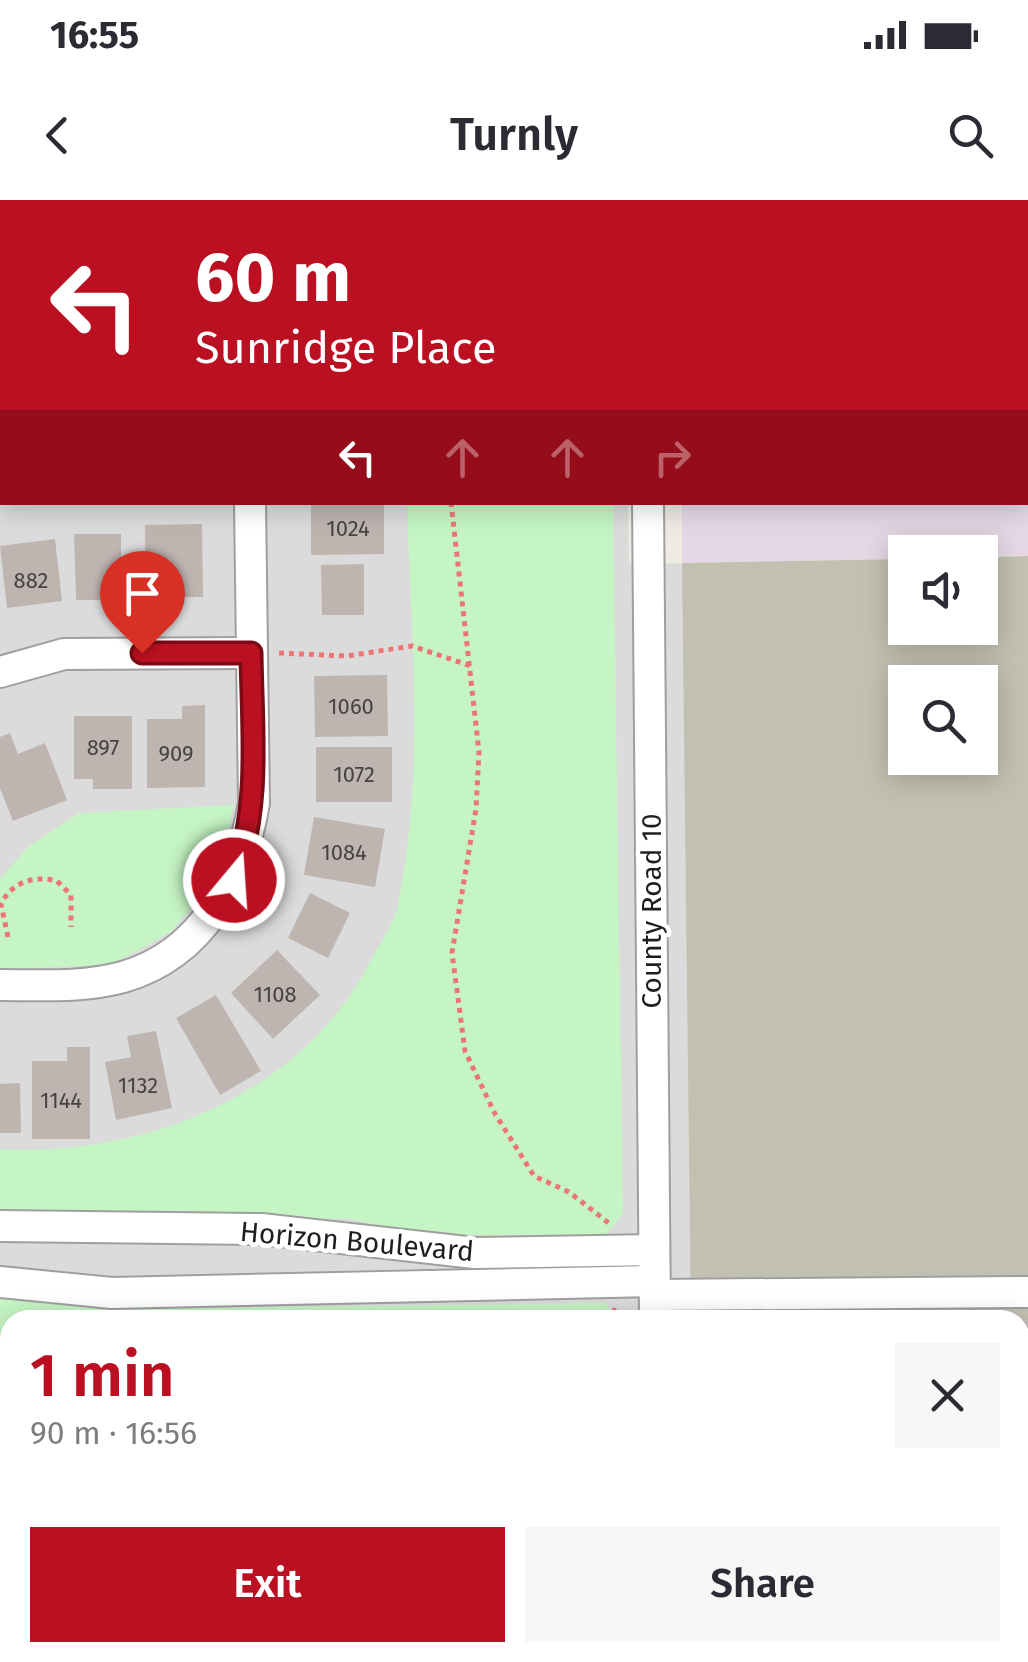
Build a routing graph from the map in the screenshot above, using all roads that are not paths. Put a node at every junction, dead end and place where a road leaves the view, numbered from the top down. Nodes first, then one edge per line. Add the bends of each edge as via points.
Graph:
1 (250, 505) edge
2 (648, 505) edge
3 (251, 653) junction
4 (0, 672) edge
5 (0, 985) edge
6 (0, 1226) edge
7 (654, 1250) junction
8 (0, 1282) edge
9 (1028, 1292) edge
10 (654, 1299) edge

1 - 3 street
2 - 7 street, County Road 10
3 - 4 street via 64,654
3 - 5 street via 254,804 234,880 206,922 180,948 124,976 83,984
6 - 7 street, Horizon Boulevard via 261,1228 475,1254
7 - 10 street, County Road 10
8 - 10 street, Horizon Boulevard via 112,1293
9 - 10 street, Horizon Boulevard

